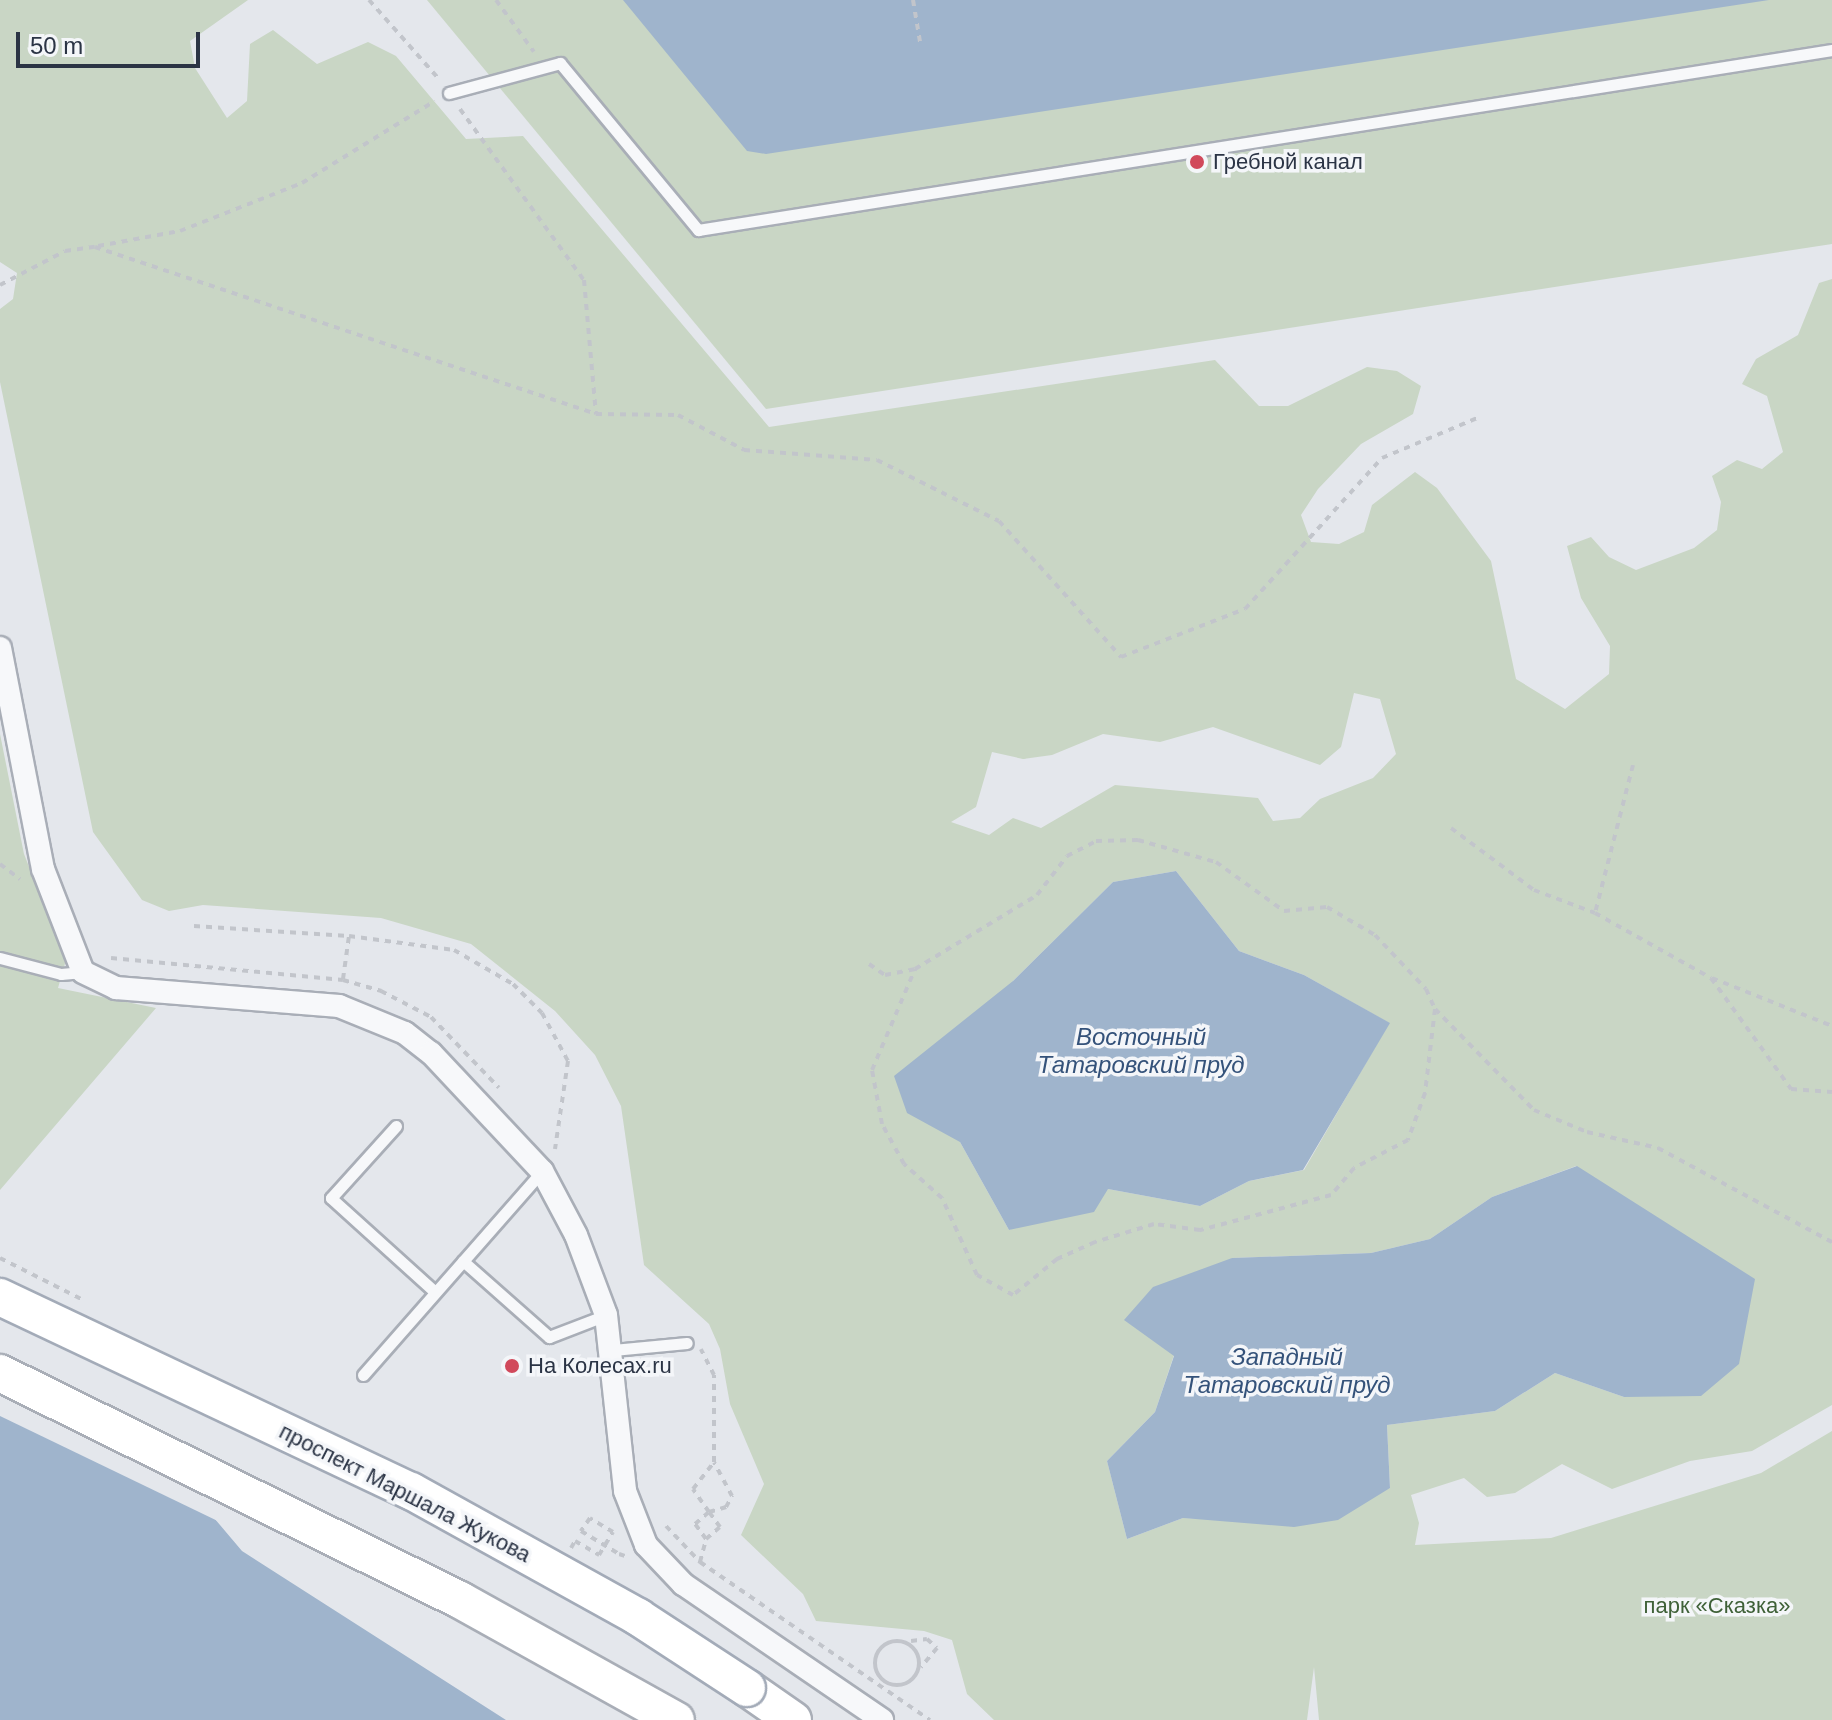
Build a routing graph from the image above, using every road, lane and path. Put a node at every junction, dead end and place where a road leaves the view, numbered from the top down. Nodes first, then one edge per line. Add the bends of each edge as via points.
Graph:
1 (369, 0) edge
2 (496, 0) edge
3 (913, 0) edge
4 (920, 42) dead end
5 (1832, 50) edge
6 (560, 63) junction
7 (449, 93) junction
8 (95, 247) junction
9 (0, 285) edge
10 (596, 414) junction
11 (1477, 418) dead end
12 (0, 648) edge
13 (1633, 765) dead end
14 (1451, 828) dead end
15 (1595, 913) junction
16 (194, 926) dead end
17 (349, 936) junction
18 (0, 958) edge
19 (78, 963) junction
20 (869, 964) dead end
21 (915, 969) junction
22 (1711, 978) junction
23 (343, 980) junction
24 (339, 1006) junction
25 (1435, 1009) junction
26 (1832, 1026) edge
27 (502, 1091) dead end
28 (1832, 1092) edge
29 (396, 1126) dead end
30 (544, 1140) dead end
31 (553, 1162) junction
32 (1832, 1242) edge
33 (463, 1261) junction
34 (435, 1292) junction
35 (0, 1297) edge
36 (606, 1315) junction
37 (687, 1343) joint
38 (613, 1350) junction
39 (0, 1373) edge
40 (363, 1375) dead end
41 (714, 1462) junction
42 (709, 1512) junction
43 (661, 1520) dead end
44 (706, 1539) junction
45 (575, 1541) dead end
46 (619, 1554) dead end
47 (700, 1562) junction
48 (911, 1641) junction
49 (921, 1667) junction
50 (885, 1684) junction
51 (676, 1720) edge
52 (793, 1720) edge
53 (882, 1720) edge
54 (930, 1720) edge

1 - 7 path
2 - 6 path via 517,37
3 - 4 path
5 - 6 lane via 698,230
6 - 7 lane
7 - 8 path via 302,183 180,231
7 - 10 path via 584,280
8 - 9 path via 65,251
8 - 10 path
10 - 11 path via 678,415 744,450 877,460 999,521 1121,657 1245,609 1382,458
12 - 19 street via 34,834
13 - 15 path
14 - 15 path via 1534,890
15 - 22 path
16 - 17 path
17 - 23 path
17 - 31 path via 454,950 531,1001 568,1061
18 - 19 lane via 61,974
19 - 23 path
19 - 24 street via 116,988
20 - 21 path via 885,975
21 - 25 path via 1037,895 1067,856 1096,841 1138,840 1216,862 1284,911 1327,907 1375,935
21 - 25 path via 872,1070 882,1124 904,1164 942,1198 977,1275 1013,1295 1057,1259 1095,1242 1154,1224 1200,1230 1331,1195 1354,1168 1408,1140 1425,1093
22 - 26 path
22 - 28 path via 1791,1089
23 - 24 path
23 - 27 path via 431,1017
24 - 31 street via 394,1027 431,1053
25 - 32 path via 1534,1110 1587,1132 1658,1148
29 - 34 lane via 331,1198
30 - 31 path
31 - 33 lane
31 - 36 street
33 - 34 lane
33 - 36 lane via 549,1337
34 - 40 lane
35 - 52 main road, проспект Маршала Жукова, bridge via 411,1491 638,1617
36 - 38 street
37 - 38 lane
37 - 41 path via 708,1357 714,1375
38 - 53 street via 625,1491 652,1554 683,1584
39 - 51 main road via 460,1600
41 - 42 path via 693,1489
41 - 42 path via 732,1496
42 - 44 path via 720,1527
42 - 44 path via 695,1524
43 - 47 path
44 - 47 path
45 - 46 path via 599,1555 606,1543 613,1532 590,1518 581,1531 593,1539 606,1547
47 - 50 path
48 - 49 path
48 - 49 path via 927,1639 937,1648
48 - 50 path via 895,1639 877,1649
49 - 50 path via 901,1687
50 - 54 path

